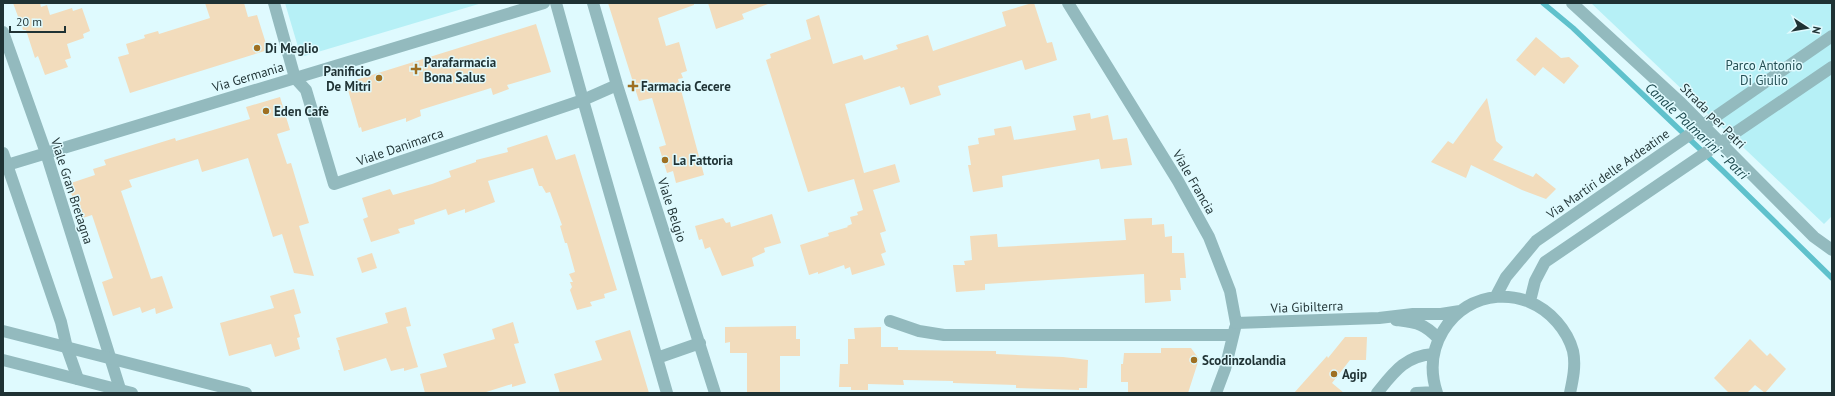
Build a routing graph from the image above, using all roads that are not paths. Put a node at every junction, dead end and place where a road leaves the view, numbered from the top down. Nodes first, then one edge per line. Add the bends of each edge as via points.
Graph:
1 (274, 3) edge
2 (544, 3) edge
3 (556, 3) edge
4 (593, 3) edge
5 (1068, 3) edge
6 (1572, 3) edge
7 (3, 32) edge
8 (1832, 36) edge
9 (1832, 67) edge
10 (295, 78) junction
11 (617, 85) junction
12 (582, 100) junction
13 (3, 153) edge
14 (46, 153) junction
15 (7, 165) junction
16 (1832, 250) edge
17 (1496, 296) junction
18 (1530, 301) junction
19 (1460, 311) junction
20 (1379, 318) junction
21 (890, 321) dead end
22 (1235, 329) junction
23 (3, 331) edge
24 (1438, 338) junction
25 (700, 343) junction
26 (67, 348) junction
27 (1433, 354) junction
28 (657, 358) junction
29 (110, 359) junction
30 (3, 360) edge
31 (78, 379) junction
32 (120, 389) junction
33 (132, 393) edge
34 (246, 393) edge
35 (668, 393) edge
36 (715, 393) edge
37 (1216, 393) edge
38 (1377, 393) edge
39 (1416, 393) edge
40 (1437, 393) edge
41 (1570, 393) edge

1 - 10 street
2 - 10 street, Via Germania
3 - 12 street
4 - 11 street, Viale Belgio
5 - 22 street, Viale Francia via 1178,181 1209,237 1230,291
6 - 16 street, Strada per Patri via 1681,103 1814,237
7 - 14 street, Viale Gran Bretagna
8 - 17 street, Via Martiri delle Ardeatine via 1536,241 1506,277
9 - 18 street via 1544,262 1535,281
10 - 12 street, Viale Danimarca via 306,90 334,184
10 - 14 street, Via Germania
11 - 12 street
11 - 25 street, Viale Belgio
12 - 28 street
13 - 15 street
14 - 15 street, Via Germania
14 - 29 street, Viale Gran Bretagna
15 - 26 street via 61,322
17 - 18 street
17 - 19 street via 1477,301
18 - 41 street via 1549,313 1564,330 1573,358 1574,373
19 - 20 street, Via Gibilterra
19 - 24 street
20 - 22 street, Via Gibilterra
20 - 24 street, Via Gibilterra via 1414,322 1427,327
21 - 22 street, Via Gibilterra via 919,331 944,334
22 - 37 street, Viale Francia
23 - 26 street
24 - 27 street
25 - 28 street
25 - 36 street, Viale Belgio
26 - 29 street
26 - 31 street
27 - 38 street via 1420,355 1406,361
27 - 40 street via 1433,380
28 - 35 street
29 - 32 street, Viale Gran Bretagna
29 - 34 street
30 - 31 street
31 - 32 street
32 - 33 street
39 - 40 street

